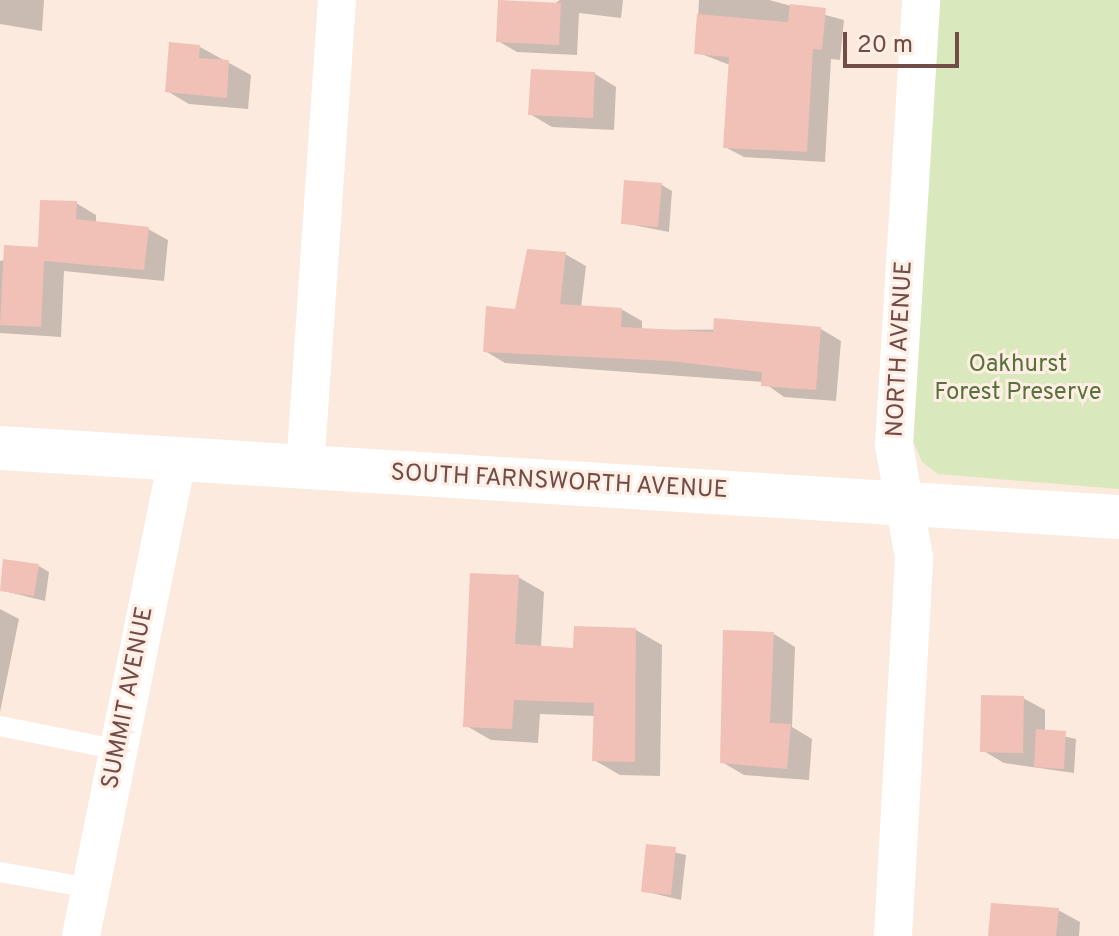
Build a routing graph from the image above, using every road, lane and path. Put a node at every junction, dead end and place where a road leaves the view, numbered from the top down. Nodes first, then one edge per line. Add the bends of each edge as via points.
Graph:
1 (337, 0) edge
2 (921, 0) edge
3 (0, 448) edge
4 (177, 461) junction
5 (305, 469) junction
6 (906, 503) junction
7 (1119, 517) edge
8 (0, 726) edge
9 (119, 750) junction
10 (0, 872) edge
11 (91, 888) junction
12 (81, 936) edge
13 (893, 936) edge

1 - 5 street
2 - 6 street, NORTH AVENUE via 894,445
3 - 4 street, SOUTH FARNSWORTH AVENUE
4 - 5 street, SOUTH FARNSWORTH AVENUE
4 - 9 street, SUMMIT AVENUE
5 - 6 street, SOUTH FARNSWORTH AVENUE
6 - 7 street, SOUTH FARNSWORTH AVENUE
6 - 13 street, NORTH AVENUE via 914,558
8 - 9 lane
9 - 11 street, SUMMIT AVENUE
10 - 11 lane
11 - 12 street, SUMMIT AVENUE

